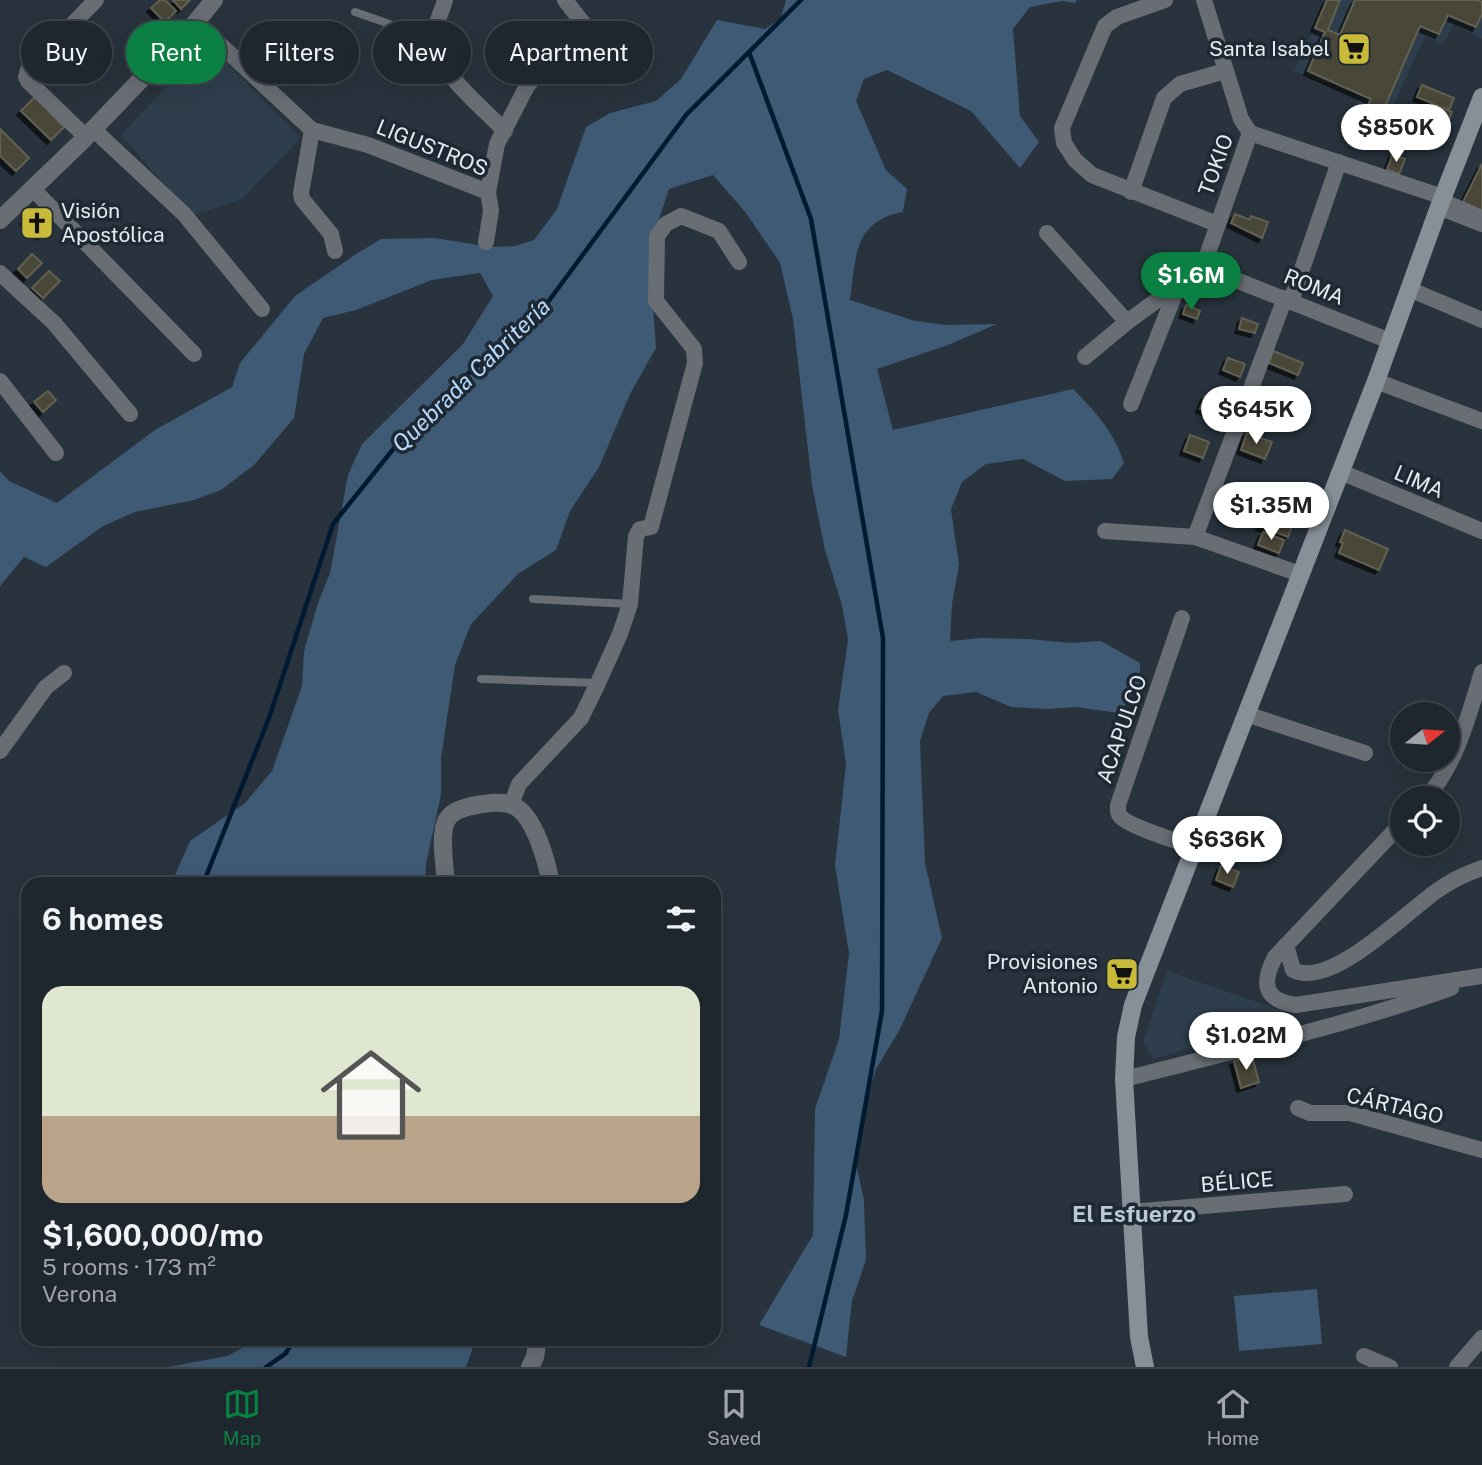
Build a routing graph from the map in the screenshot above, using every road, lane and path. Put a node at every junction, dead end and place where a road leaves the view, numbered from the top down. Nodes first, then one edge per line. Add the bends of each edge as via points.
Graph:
1 (96, 0) edge
2 (445, 0) edge
3 (565, 0) edge
4 (1165, 0) edge
5 (1204, 0) edge
6 (210, 2) edge
7 (355, 12) dead end
8 (198, 21) edge
9 (381, 21) edge
10 (439, 21) edge
11 (581, 21) edge
12 (226, 49) edge
13 (1225, 71) junction
14 (137, 84) edge
15 (462, 84) edge
16 (529, 84) edge
17 (1482, 97) edge
18 (312, 130) junction
19 (505, 131) junction
20 (90, 133) junction
21 (1250, 133) junction
22 (1339, 162) junction
23 (32, 188) junction
24 (488, 192) junction
25 (1131, 192) junction
26 (1441, 202) junction
27 (1482, 214) edge
28 (0, 220) edge
29 (1217, 224) junction
30 (1482, 224) edge
31 (1047, 233) dead end
32 (486, 243) dead end
33 (335, 251) dead end
34 (739, 262) dead end
35 (1203, 267) junction
36 (0, 273) edge
37 (1178, 286) junction
38 (1409, 289) junction
39 (1288, 299) junction
40 (262, 309) dead end
41 (1482, 320) edge
42 (1128, 322) junction
43 (1390, 341) junction
44 (194, 355) dead end
45 (1085, 357) dead end
46 (0, 381) edge
47 (1376, 381) junction
48 (1131, 404) dead end
49 (130, 414) dead end
50 (1482, 421) edge
51 (56, 453) dead end
52 (1341, 472) junction
53 (1105, 531) dead end
54 (1482, 531) edge
55 (1195, 537) junction
56 (1300, 574) junction
57 (533, 599) dead end
58 (630, 604) junction
59 (1181, 618) dead end
60 (1482, 672) edge
61 (64, 673) dead end
62 (481, 679) dead end
63 (598, 683) junction
64 (1246, 714) junction
65 (1474, 720) edge
66 (0, 751) edge
67 (1365, 752) dead end
68 (1434, 786) edge
69 (511, 805) junction
70 (1390, 836) edge
71 (1194, 847) junction
72 (1482, 868) edge
73 (446, 877) edge
74 (550, 877) edge
75 (1286, 945) junction
76 (1479, 977) edge
77 (1124, 1079) junction
78 (1298, 1108) dead end
79 (1482, 1150) edge
80 (1345, 1194) dead end
81 (1131, 1212) junction
82 (1482, 1338) edge
83 (537, 1346) edge
84 (1364, 1356) dead end
85 (530, 1367) edge
86 (1145, 1367) edge
87 (1390, 1367) edge
88 (1457, 1367) edge

1 - 20 street via 26,76
2 - 10 street
3 - 11 street
4 - 25 street via 1105,26 1062,128 1064,143 1075,160 1092,175
5 - 13 street, TOKIO
6 - 8 street
7 - 9 lane
12 - 18 street, LIGUSTROS
13 - 21 street, TOKIO
13 - 25 street via 1169,91
14 - 20 street
15 - 19 street
16 - 19 street
17 - 26 main road
18 - 24 street, LIGUSTROS via 368,145
18 - 33 street via 302,199 331,234
19 - 24 street via 497,144
20 - 23 street
20 - 40 street via 184,214
21 - 22 street
21 - 29 street, TOKIO
22 - 26 street
22 - 39 street
23 - 28 street
23 - 44 street
24 - 32 street, LIGUSTROS via 491,211
25 - 29 street
26 - 27 lane
26 - 30 street
26 - 38 main road
29 - 35 street, TOKIO
31 - 42 street
34 - 58 street via 719,231 681,216 657,236 656,301 694,349 695,363 651,527 640,529 636,536
35 - 37 street
35 - 39 street, ROMA
36 - 49 street via 54,323
37 - 42 street
37 - 48 street
38 - 41 street
38 - 43 main road
39 - 43 street, ROMA
39 - 55 street
42 - 45 street
43 - 47 main road
46 - 51 street
47 - 50 street
47 - 52 main road
52 - 54 street, LIMA
52 - 56 main road
53 - 55 street
55 - 56 street
56 - 64 main road
57 - 58 lane
58 - 63 street
59 - 71 street, ACAPULCO via 1118,812 1135,826
60 - 65 street
61 - 66 street via 46,687
62 - 63 lane
63 - 69 street via 581,718 519,785
64 - 67 street
64 - 71 main road
65 - 68 street
69 - 73 street via 473,806 450,814 443,834
69 - 74 street via 531,825
70 - 75 street
71 - 77 main road via 1133,1005
72 - 75 street via 1438,890 1366,947 1319,972 1293,970
75 - 76 street via 1275,957 1265,984 1281,1003 1307,1004
76 - 77 street via 1343,1023
77 - 81 main road
78 - 79 street, CÁRTAGO via 1310,1113 1350,1113
80 - 81 street, BÉLICE
81 - 86 main road
82 - 88 street
83 - 85 street
84 - 87 street

